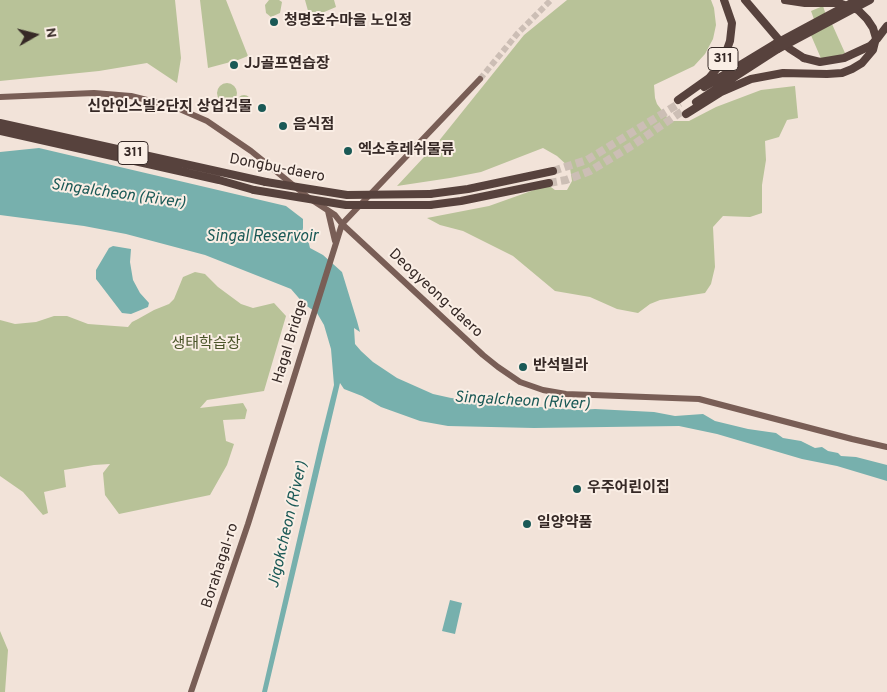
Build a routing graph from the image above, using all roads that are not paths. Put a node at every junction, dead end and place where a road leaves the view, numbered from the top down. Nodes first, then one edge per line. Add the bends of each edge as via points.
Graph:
1 (724, 0) edge
2 (745, 0) edge
3 (786, 0) edge
4 (857, 0) edge
5 (870, 0) edge
6 (887, 26) edge
7 (778, 45) junction
8 (480, 79) tunnel mouth
9 (0, 97) edge
10 (682, 107) junction
11 (0, 123) edge
12 (0, 131) edge
13 (553, 171) tunnel mouth
14 (549, 183) tunnel mouth
15 (328, 211) junction
16 (342, 224) junction
17 (335, 243) junction
18 (887, 446) edge
19 (271, 447) joint
20 (192, 692) edge

1 - 10 highway, 311 via 732,29 725,55
2 - 7 highway
3 - 10 highway, 311, bridge via 839,3 858,10 875,34 872,53 842,73 782,73 756,78
4 - 7 highway, 311, bridge
5 - 7 highway, 311, bridge
6 - 7 highway, bridge via 866,48 830,62 804,58
7 - 10 highway, 311
8 - 16 main road
9 - 15 main road, Deogyeong-daero via 94,93 131,96 175,107 207,121 235,139
11 - 13 highway, Dongbu-daero / 311, bridge via 326,193 430,194
12 - 14 highway, Dongbu-daero / 311, bridge via 267,193 346,205 430,205
15 - 16 main road, Deogyeong-daero
15 - 17 main road
16 - 17 main road
16 - 18 main road, Deogyeong-daero via 483,355 520,382 566,394 699,399
17 - 19 main road, Hagal Bridge
19 - 20 main road, Borahagal-ro

